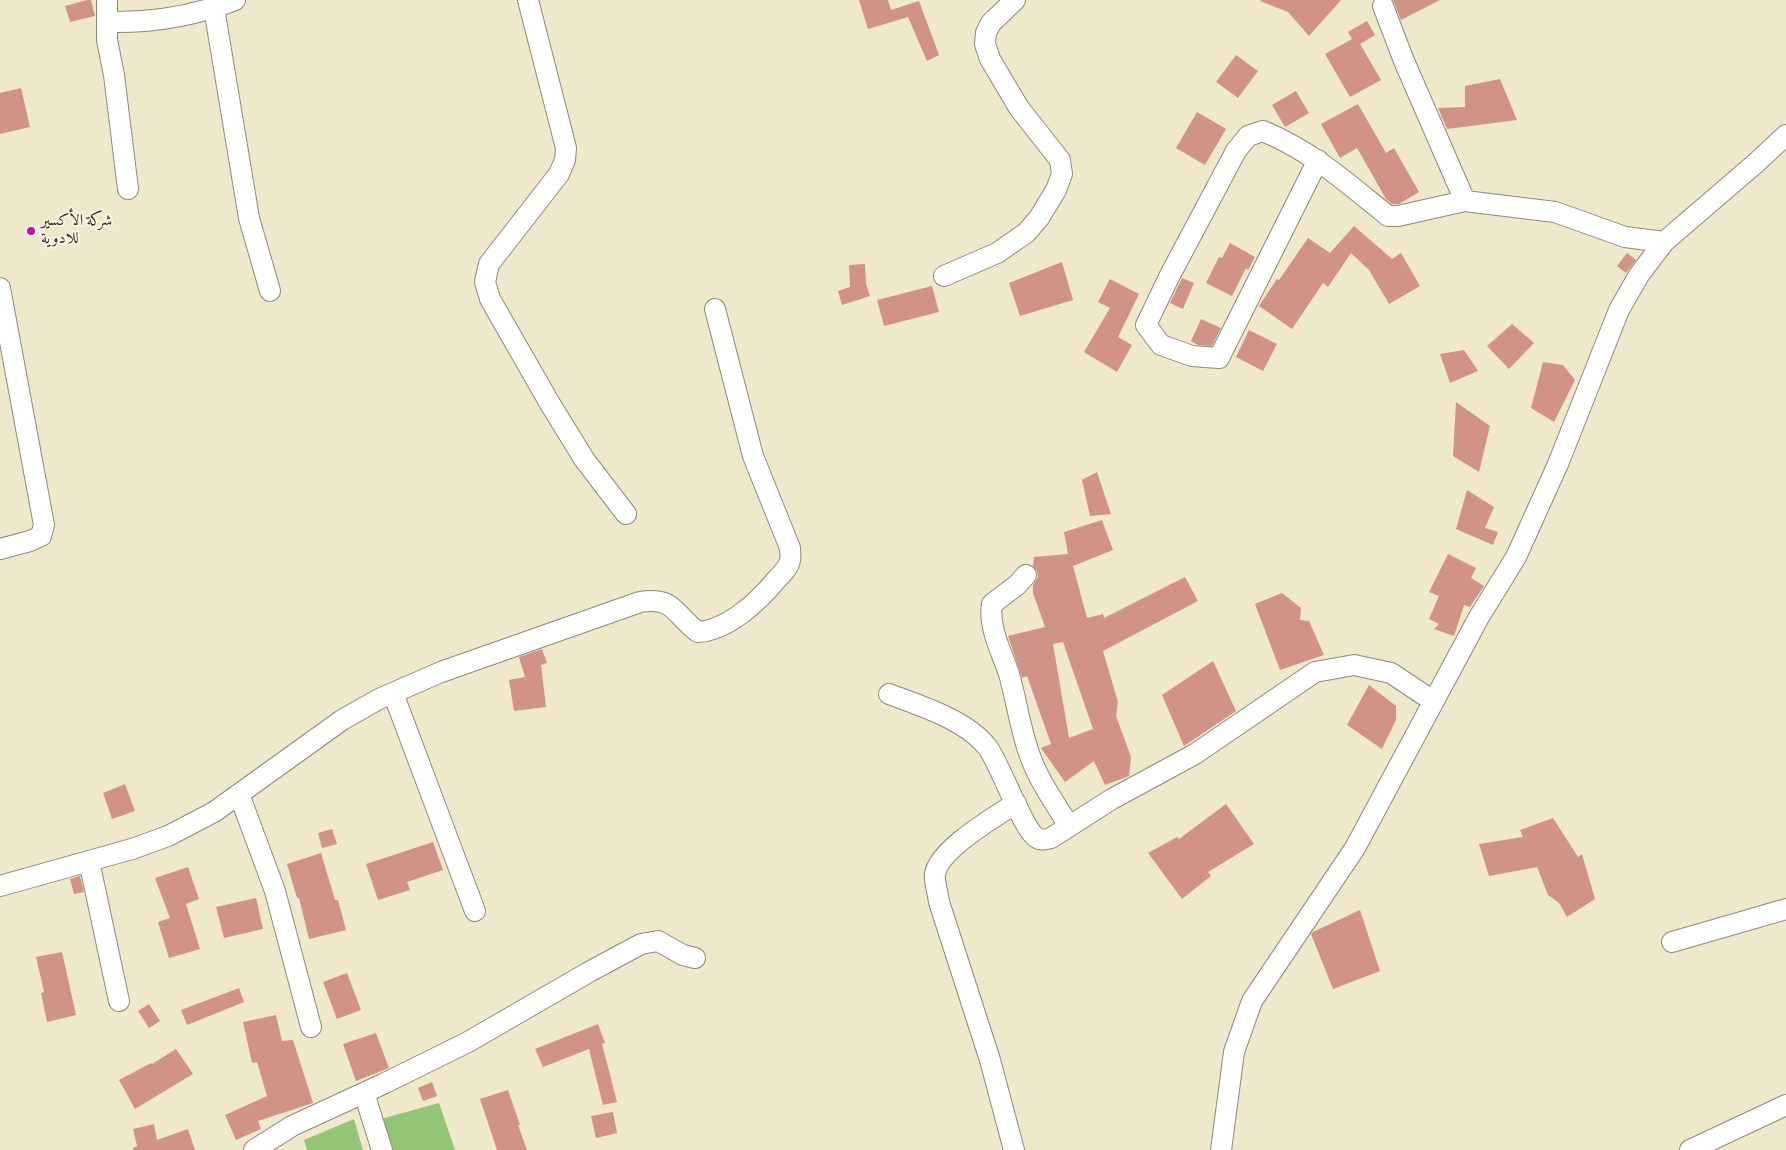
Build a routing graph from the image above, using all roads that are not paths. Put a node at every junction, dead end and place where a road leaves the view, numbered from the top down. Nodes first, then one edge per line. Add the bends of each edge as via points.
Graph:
1 (107, 0) edge
2 (235, 0) edge
3 (528, 0) edge
4 (1015, 0) edge
5 (1383, 6) dead end
6 (214, 8) junction
7 (107, 22) junction
8 (1786, 135) edge
9 (1318, 160) junction
10 (128, 190) dead end
11 (1465, 201) junction
12 (1664, 242) junction
13 (944, 276) dead end
14 (0, 288) edge
15 (270, 291) dead end
16 (715, 309) dead end
17 (626, 514) dead end
18 (0, 549) edge
19 (1026, 575) dead end
20 (393, 693) junction
21 (888, 694) dead end
22 (1433, 701) junction
23 (239, 794) junction
24 (1016, 802) junction
25 (1069, 826) junction
26 (89, 861) junction
27 (0, 886) edge
28 (1786, 909) edge
29 (474, 911) dead end
30 (1672, 942) dead end
31 (695, 958) dead end
32 (119, 1001) dead end
33 (311, 1027) dead end
34 (364, 1093) junction
35 (1786, 1105) edge
36 (254, 1150) edge
37 (382, 1150) edge
38 (1014, 1150) edge
39 (1221, 1150) edge
40 (1690, 1150) edge

1 - 7 street
2 - 6 street
3 - 17 street via 566,148 566,160 559,174 489,264 486,282 490,299 549,402 584,459
4 - 13 street via 991,23 986,33 990,59 1019,108 1060,160 1062,174 1039,218 1026,233 997,253
5 - 11 street
6 - 7 street via 159,19
6 - 15 street via 249,218
7 - 10 street
8 - 12 street
9 - 9 street via 1262,131 1248,136 1236,151 1146,325 1161,346 1192,356 1219,358
9 - 11 street via 1388,216
11 - 12 street via 1555,212 1625,237
12 - 22 street via 1639,275 1619,310 1558,464 1516,557
14 - 18 street via 44,525 40,536
16 - 20 street via 753,456 790,548 790,561 783,573 746,611 707,632 698,632 666,603 654,600 640,602 441,672
19 - 25 street via 992,604 992,622 1030,758
20 - 23 street via 342,720
20 - 29 street
21 - 24 street via 932,710 970,730 988,748
22 - 25 street via 1391,673 1354,665 1315,672 1195,754
22 - 39 street via 1355,848 1252,1001 1234,1052
23 - 26 street via 214,812 168,836
23 - 33 street via 275,891
24 - 25 street via 1036,838 1051,838
24 - 38 street via 957,844 940,861 935,875 939,902 990,1060
26 - 27 street
26 - 32 street
28 - 30 street
31 - 34 street via 658,941 641,944 468,1042
34 - 36 street via 292,1126
34 - 37 street
35 - 40 street

